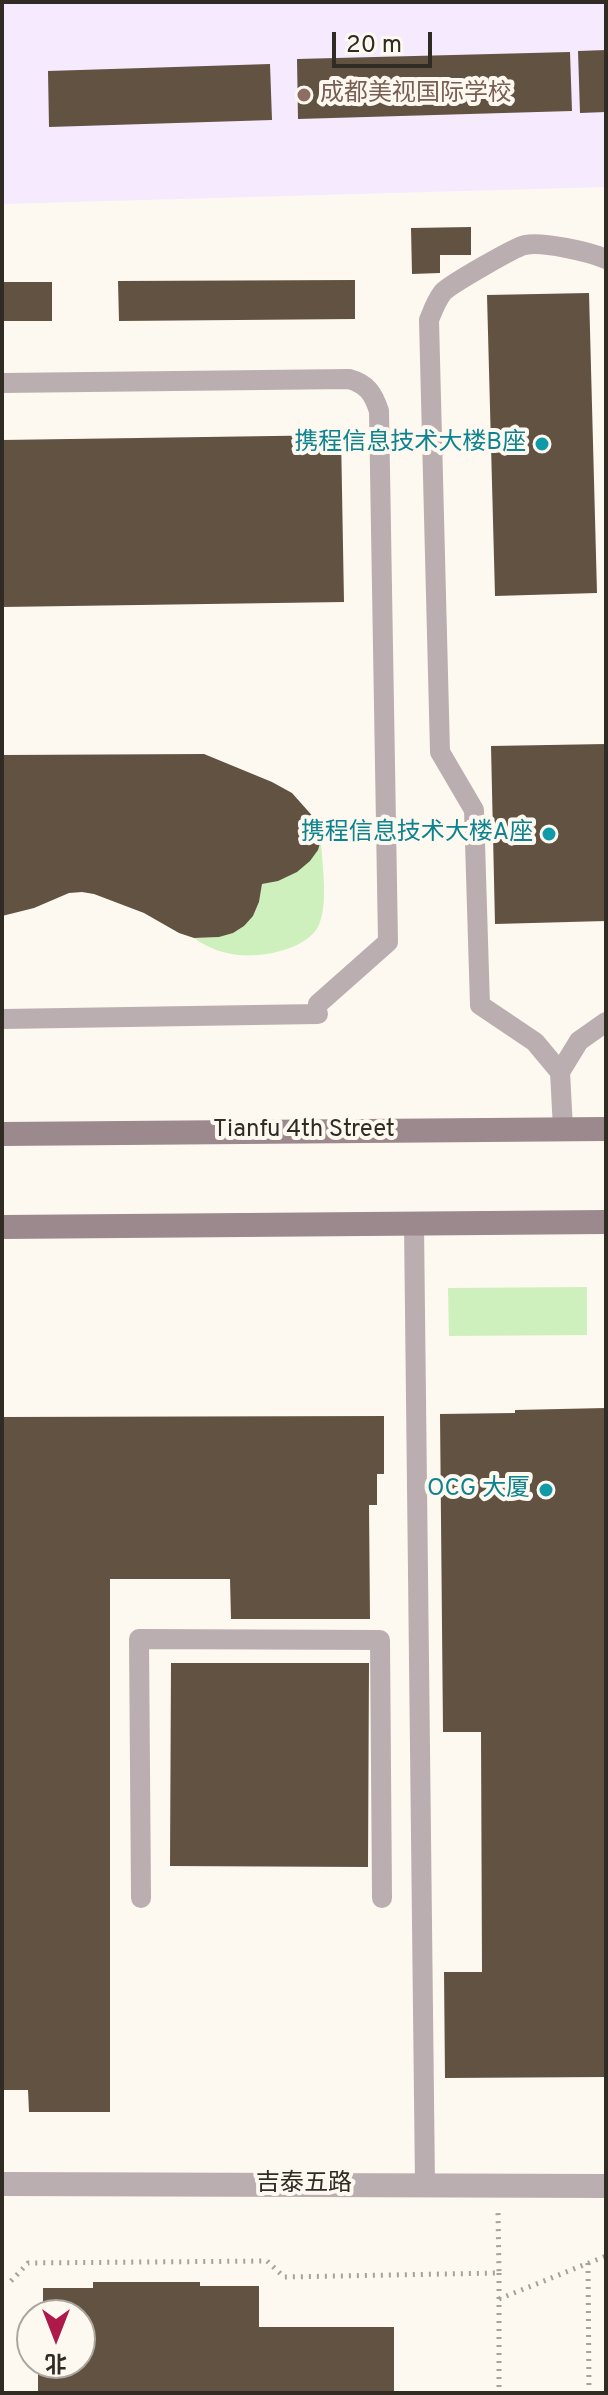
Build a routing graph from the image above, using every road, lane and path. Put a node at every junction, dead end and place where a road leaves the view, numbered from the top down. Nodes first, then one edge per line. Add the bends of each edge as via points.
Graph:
1 (606, 259) edge
2 (2, 383) edge
3 (2, 1019) edge
4 (606, 1022) edge
5 (560, 1072) junction
6 (563, 1129) junction
7 (606, 1129) edge
8 (2, 1134) edge
9 (606, 1222) edge
10 (414, 1224) junction
11 (2, 1227) edge
12 (141, 1898) dead end
13 (382, 1898) dead end
14 (2, 2184) edge
15 (425, 2185) junction
16 (606, 2186) edge
17 (498, 2205) dead end
18 (606, 2256) edge
19 (588, 2263) junction
20 (499, 2273) junction
21 (11, 2281) dead end
22 (499, 2299) junction
23 (499, 2393) edge
24 (589, 2393) edge

1 - 5 lane via 524,245 445,290 429,320 440,752 474,810 480,1005 535,1042
2 - 3 lane via 349,379 373,394 379,411 388,942 318,1009
4 - 5 lane via 579,1041
5 - 6 lane
6 - 7 main road, Tianfu 4th Street
6 - 8 main road, Tianfu 4th Street
9 - 10 main road
10 - 11 main road
10 - 15 lane
12 - 13 lane via 139,1639 380,1640
14 - 15 street, 吉泰五路
15 - 16 street, 吉泰五路
17 - 20 path
18 - 19 path
19 - 22 path
19 - 24 path
20 - 21 path via 284,2277 267,2261 28,2263
20 - 22 path
22 - 23 path

